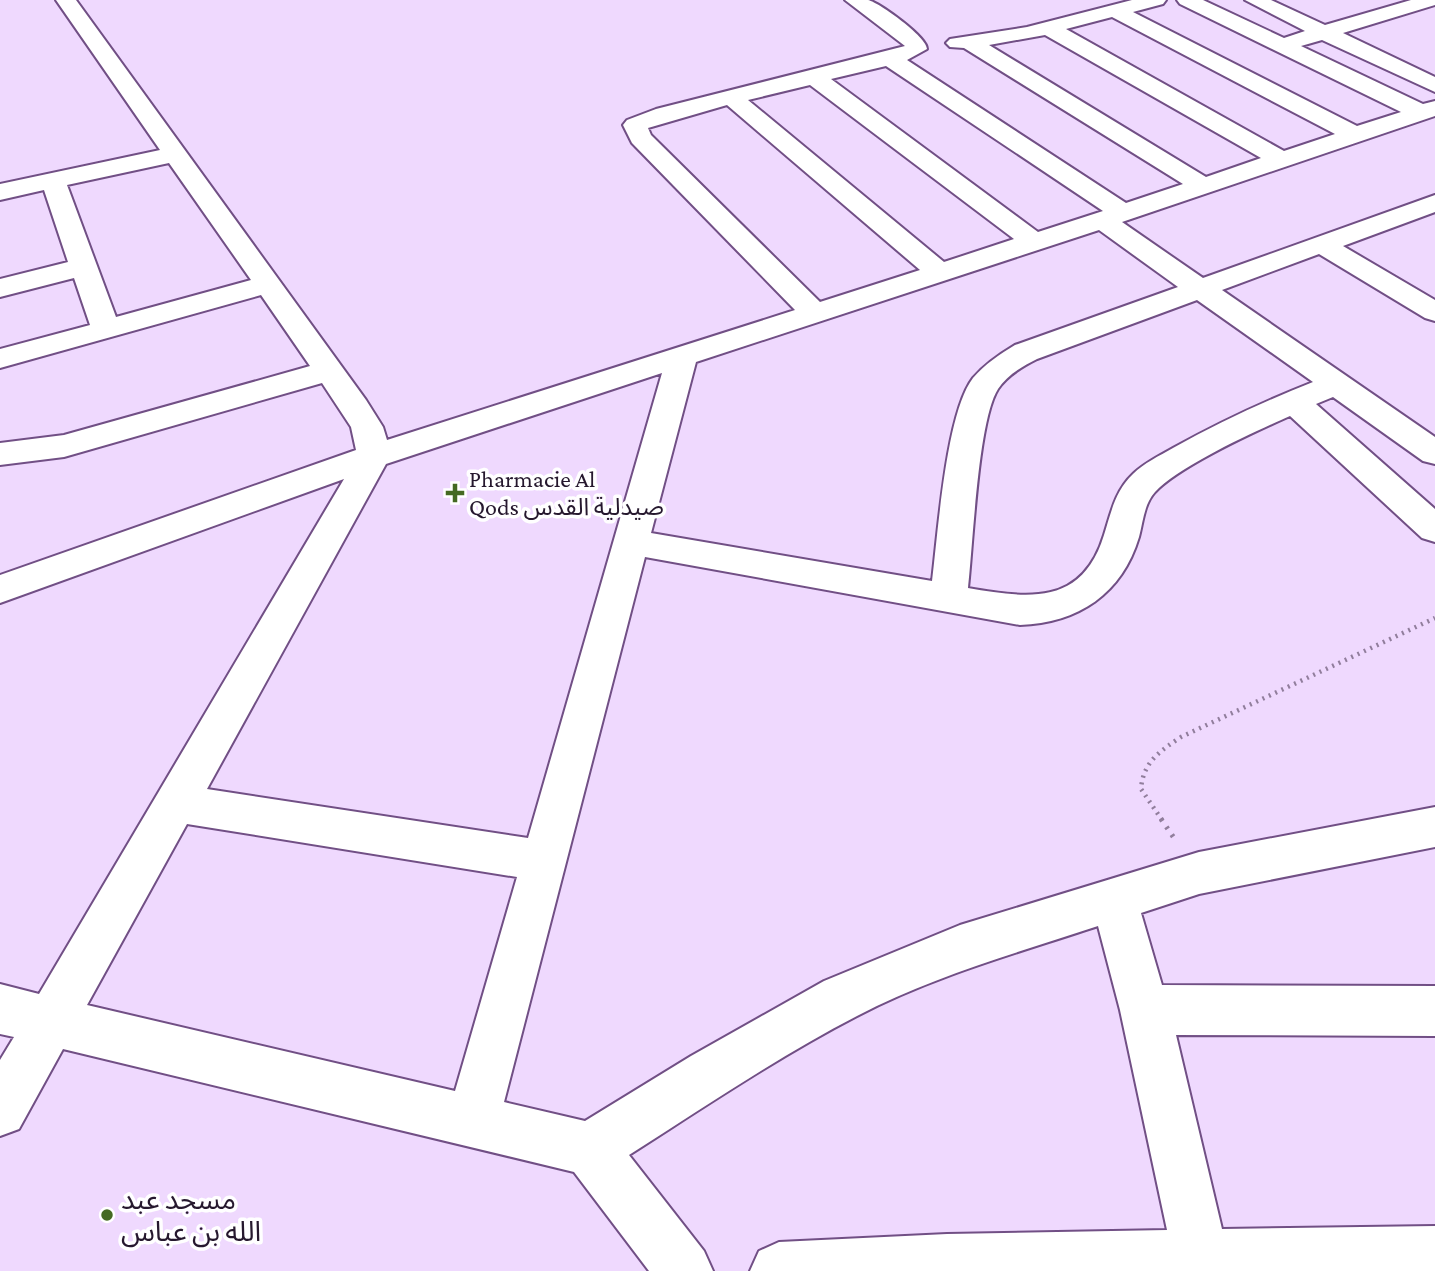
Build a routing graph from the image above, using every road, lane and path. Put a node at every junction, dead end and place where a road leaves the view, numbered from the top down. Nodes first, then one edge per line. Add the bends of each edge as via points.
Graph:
1 (66, 0) edge
2 (1156, 0) edge
3 (1187, 0) edge
4 (1255, 0) edge
5 (1349, 0) edge
6 (1432, 0) edge
7 (862, 1) edge
8 (1113, 10) junction
9 (1382, 15) junction
10 (1048, 28) junction
11 (1327, 33) junction
12 (969, 42) junction
13 (1282, 44) junction
14 (917, 47) junction
15 (889, 58) junction
16 (814, 77) junction
17 (1136, 78) junction
18 (1111, 85) dead end
19 (1435, 85) edge
20 (1086, 91) dead end
21 (731, 97) junction
22 (1060, 98) junction
23 (1428, 111) edge
24 (1356, 135) junction
25 (175, 154) junction
26 (1282, 160) junction
27 (53, 180) junction
28 (1203, 186) junction
29 (0, 192) edge
30 (1435, 203) edge
31 (1403, 215) junction
32 (1113, 217) junction
33 (1435, 233) edge
34 (1035, 242) junction
35 (1323, 245) junction
36 (82, 267) junction
37 (939, 272) junction
38 (268, 284) junction
39 (0, 288) edge
40 (1202, 290) junction
41 (814, 312) junction
42 (1435, 312) edge
43 (106, 329) junction
44 (682, 356) junction
45 (0, 359) edge
46 (329, 371) junction
47 (1336, 384) junction
48 (1293, 401) junction
49 (1435, 453) edge
50 (0, 454) edge
51 (374, 456) junction
52 (1435, 529) edge
53 (631, 542) junction
54 (0, 589) edge
55 (948, 598) junction
56 (1435, 618) edge
57 (176, 803) junction
58 (1435, 827) edge
59 (546, 861) junction
60 (1199, 873) junction
61 (1114, 900) junction
62 (0, 1009) edge
63 (1145, 1010) junction
64 (1435, 1011) edge
65 (51, 1023) junction
66 (0, 1110) edge
67 (472, 1121) junction
68 (590, 1149) junction
69 (1435, 1254) edge
70 (1201, 1258) junction
71 (1373, 1263) edge
72 (948, 1266) edge
73 (684, 1271) edge
74 (779, 1271) edge

1 - 25 street
2 - 8 street
3 - 13 street
4 - 11 street
5 - 9 street
6 - 9 street
7 - 14 street
8 - 10 street
8 - 24 street
9 - 11 street
10 - 12 street
10 - 17 street
11 - 13 street
11 - 19 street
12 - 14 street
12 - 22 street
13 - 23 street
14 - 15 street
15 - 16 street
15 - 32 street
16 - 21 street
16 - 34 street
17 - 18 street
17 - 26 street
20 - 22 street
21 - 37 street
21 - 41 street via 650,117 635,127 640,138
22 - 28 street
23 - 24 street
24 - 26 street
25 - 27 street
25 - 38 street
26 - 28 street
27 - 29 street
27 - 36 street
28 - 32 street
30 - 31 street
31 - 33 street
31 - 35 street
32 - 34 street
32 - 40 street
34 - 37 street
35 - 40 street
35 - 42 street
36 - 39 street
36 - 43 street
37 - 41 street
38 - 43 street
38 - 46 street
40 - 47 street
40 - 55 street via 1026,352 985,384 971,415
41 - 44 street
43 - 45 street
44 - 51 street
44 - 53 street
46 - 50 street via 64,446
46 - 51 street via 367,427
47 - 48 street
47 - 49 street
48 - 52 street
48 - 55 street via 1151,476 1132,497 1113,560 1091,589 1074,599 1039,611
51 - 54 street
51 - 57 street
53 - 55 street
53 - 59 street
56 - 60 path via 1181,737 1145,765 1141,789
57 - 59 street
57 - 65 street
58 - 60 street
59 - 67 street
60 - 61 street
61 - 63 street
61 - 68 street via 960,948 841,998
62 - 65 street
63 - 64 street
63 - 70 street
65 - 66 street
65 - 67 street
67 - 68 street
68 - 73 street
69 - 71 street
70 - 71 street
70 - 72 street
72 - 74 street

